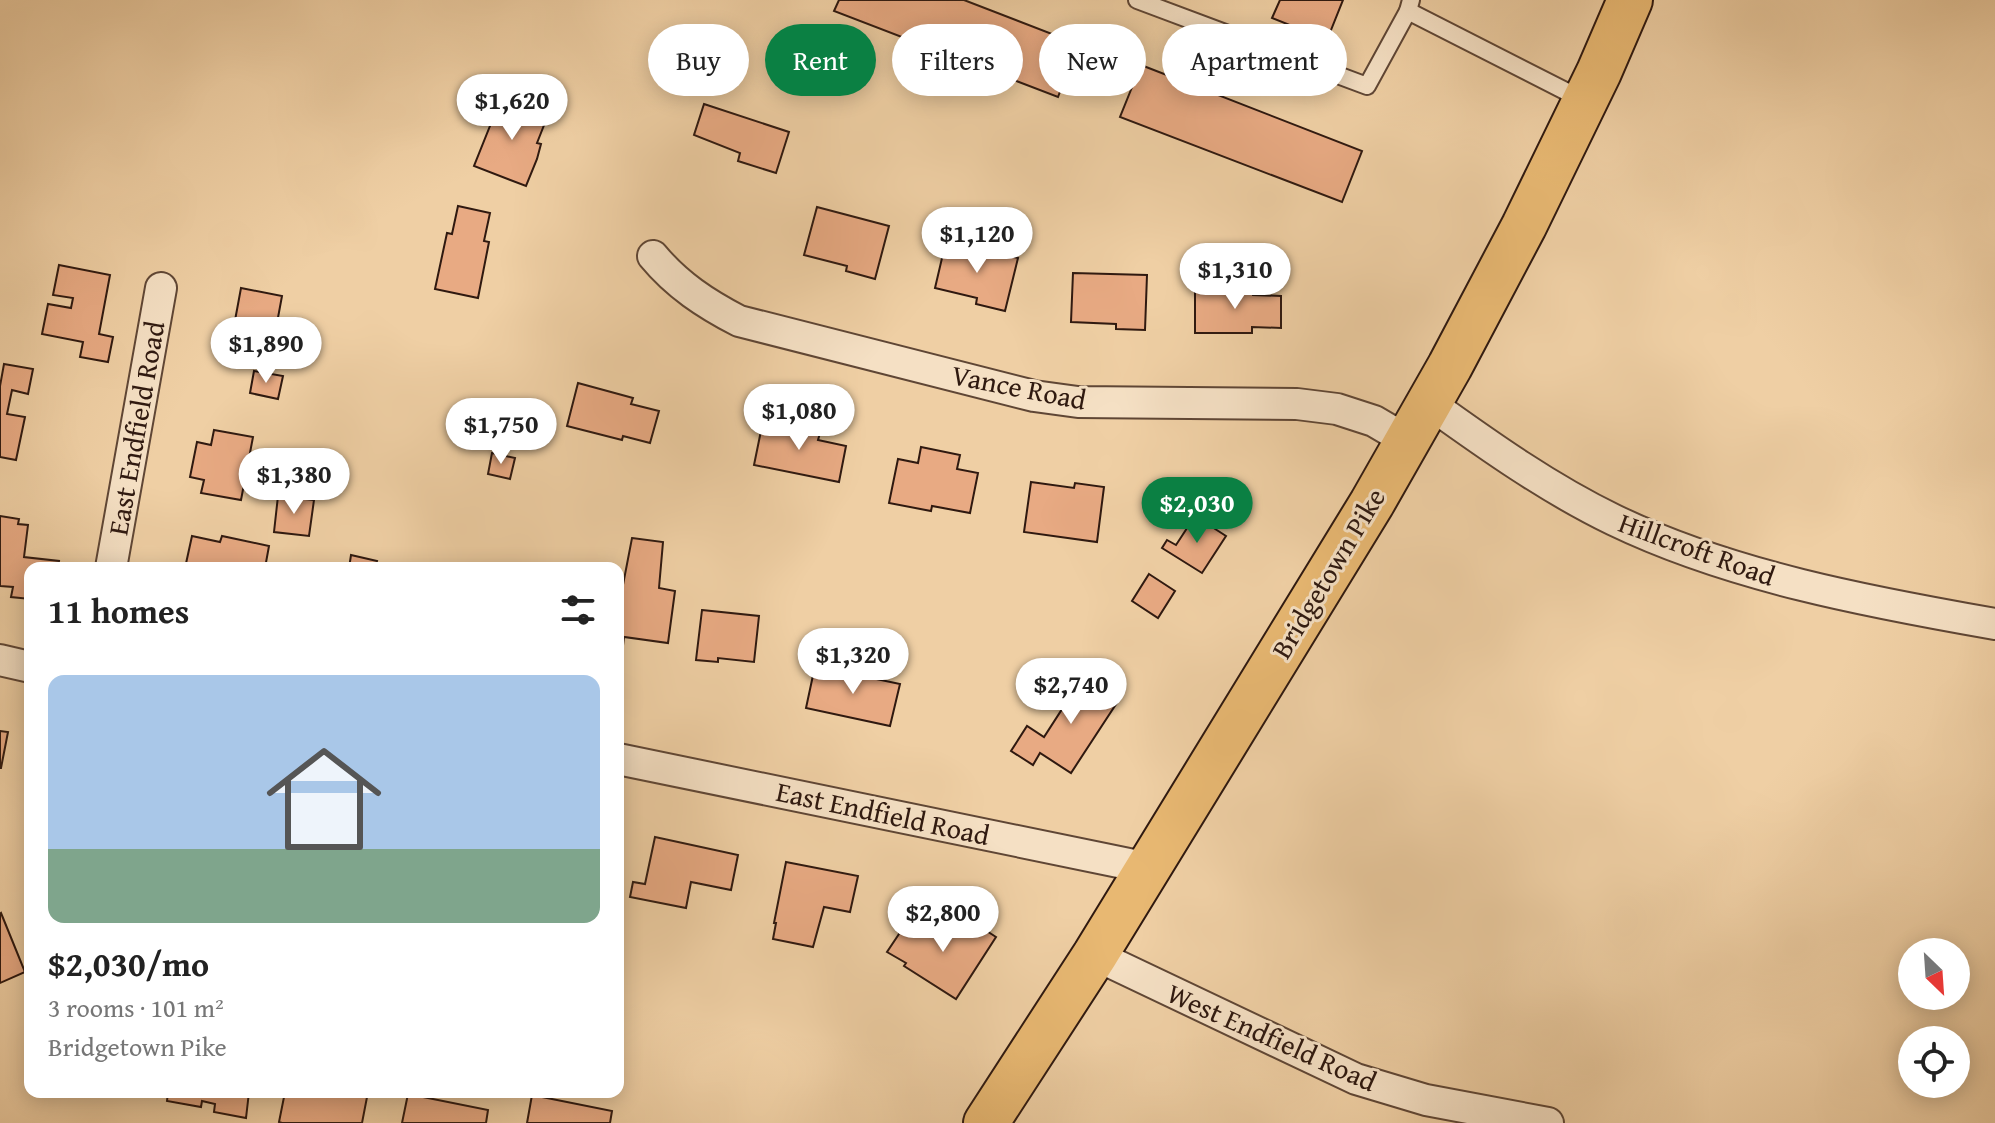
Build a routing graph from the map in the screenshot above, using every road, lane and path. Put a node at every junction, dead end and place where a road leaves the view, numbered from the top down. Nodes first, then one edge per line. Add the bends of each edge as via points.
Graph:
1 (1137, 0) edge
2 (1630, 0) edge
3 (1410, 6) edge
4 (1583, 100) junction
5 (653, 256) dead end
6 (161, 288) dead end
7 (1429, 403) junction
8 (1408, 441) junction
9 (112, 562) edge
10 (1995, 624) edge
11 (0, 660) edge
12 (24, 666) edge
13 (624, 760) edge
14 (1148, 868) junction
15 (1095, 955) junction
16 (986, 1123) edge
17 (1548, 1123) edge

1 - 3 lane via 1367,86
2 - 4 main road, Bridgetown Pike
3 - 4 lane
4 - 7 main road, Bridgetown Pike via 1524,226
5 - 8 street, Vance Road via 682,286 739,321 1018,392 1078,402 1337,409 1374,421
6 - 9 street, East Endfield Road
7 - 8 main road, Bridgetown Pike
7 - 10 street, Hillcroft Road via 1564,494 1669,544 1781,580
8 - 14 main road, Bridgetown Pike
11 - 12 street
13 - 14 street, East Endfield Road
14 - 15 main road, Bridgetown Pike
15 - 16 main road, Bridgetown Pike
15 - 17 street, West Endfield Road via 1356,1079 1426,1100

